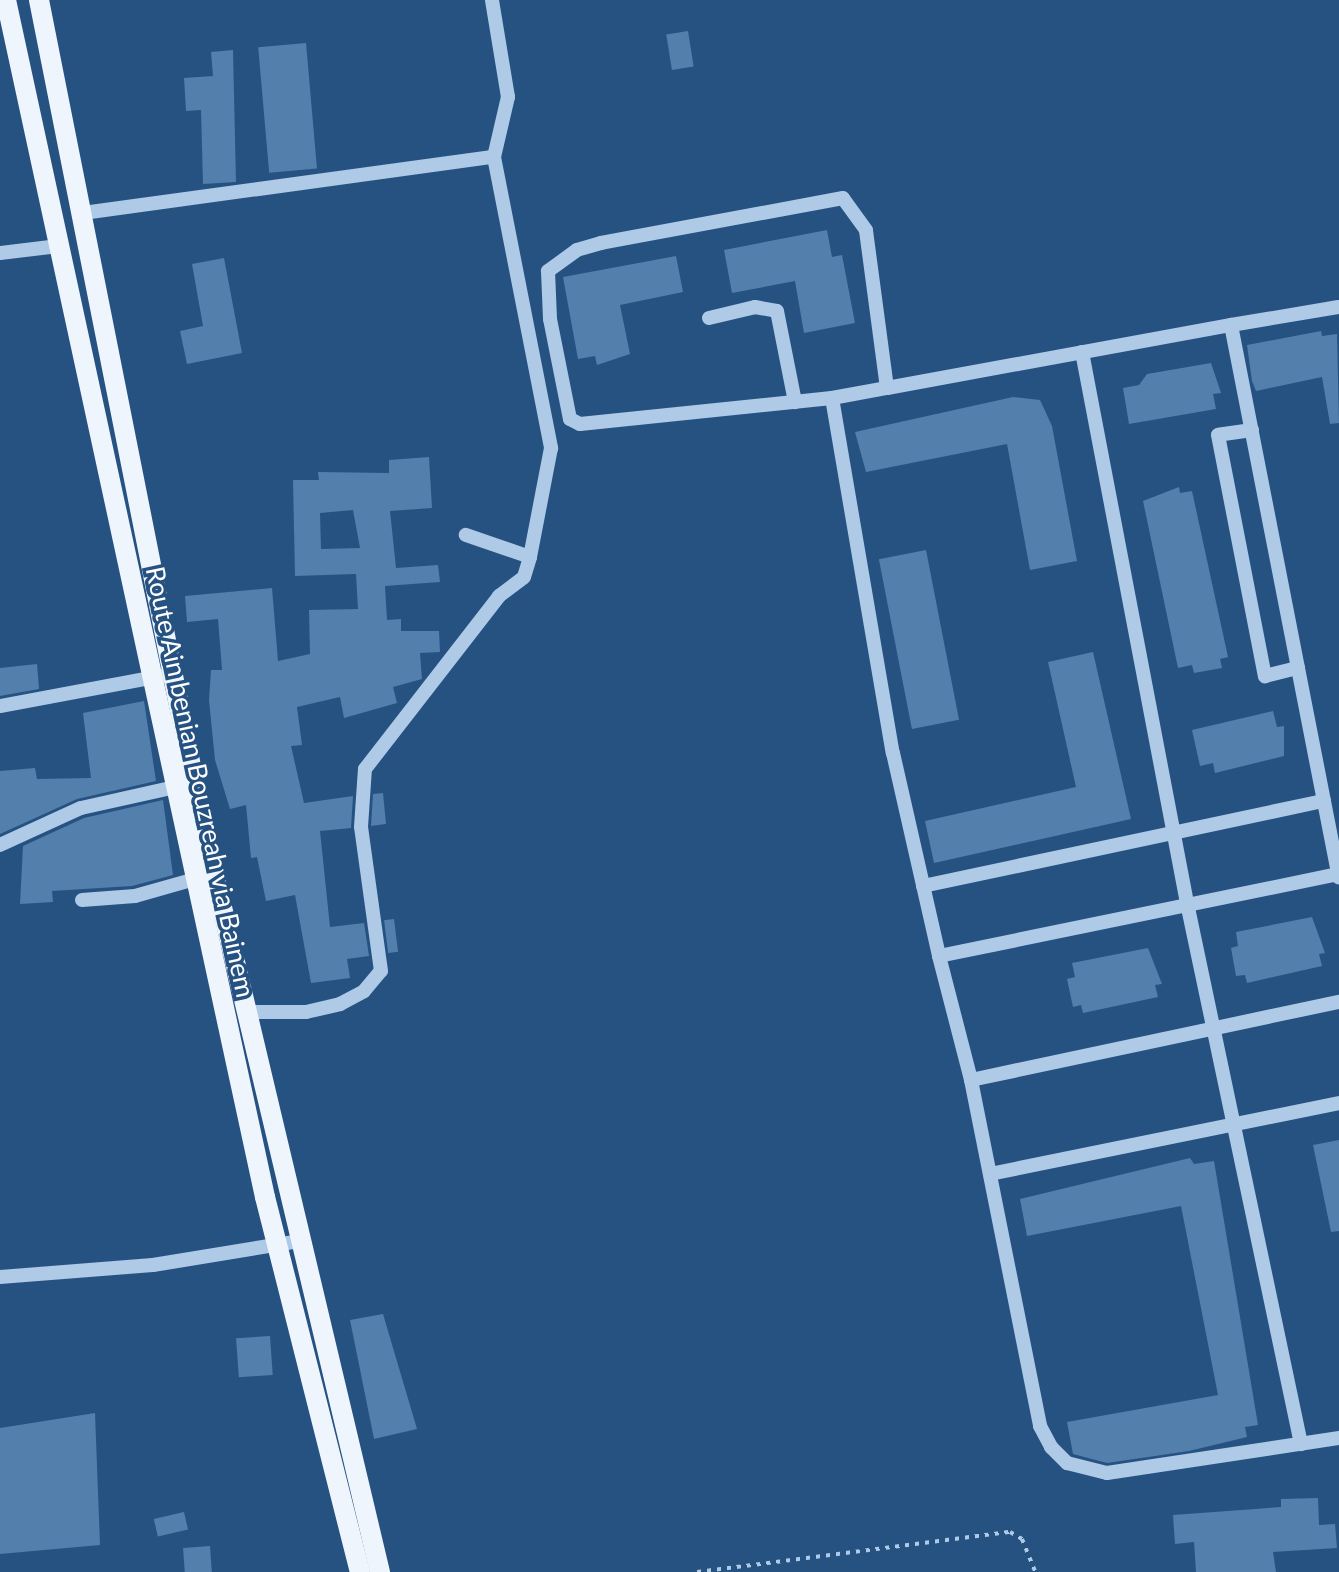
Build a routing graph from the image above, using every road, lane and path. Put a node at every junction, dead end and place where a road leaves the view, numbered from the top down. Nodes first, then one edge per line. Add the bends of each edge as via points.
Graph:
1 (6, 0) edge
2 (39, 0) edge
3 (492, 0) edge
4 (494, 157) junction
5 (83, 213) junction
6 (59, 246) junction
7 (0, 253) edge
8 (1339, 307) edge
9 (709, 318) dead end
10 (1231, 325) junction
11 (1082, 352) junction
12 (887, 388) junction
13 (832, 398) junction
14 (795, 402) junction
15 (570, 419) junction
16 (1252, 430) junction
17 (551, 448) junction
18 (466, 535) dead end
19 (530, 557) junction
20 (1298, 668) junction
21 (172, 675) junction
22 (151, 677) junction
23 (0, 706) edge
24 (175, 787) junction
25 (1324, 801) junction
26 (1174, 828) junction
27 (1336, 841) edge
28 (0, 845) edge
29 (1339, 875) edge
30 (195, 879) junction
31 (923, 886) junction
32 (82, 900) dead end
33 (1187, 903) junction
34 (939, 956) junction
35 (1339, 1002) edge
36 (246, 1012) junction
37 (1214, 1026) junction
38 (971, 1080) junction
39 (1339, 1103) edge
40 (1235, 1124) junction
41 (990, 1174) junction
42 (299, 1241) junction
43 (276, 1248) junction
44 (0, 1277) edge
45 (1339, 1438) edge
46 (1301, 1444) junction
47 (360, 1572) edge
48 (380, 1572) edge
49 (697, 1572) edge
50 (1035, 1572) edge

1 - 6 main road, Route Ain benian Bouzreah via Bainem
2 - 5 main road, Route Ain benian Bouzreah via Bainem
3 - 4 street via 508,97
4 - 5 street
4 - 17 street
5 - 21 main road, Route Ain benian Bouzreah via Bainem
6 - 7 street
6 - 22 main road, Route Ain benian Bouzreah via Bainem
8 - 10 street
9 - 14 street via 755,307 777,311
10 - 11 street
10 - 16 street
11 - 12 street
11 - 26 street
12 - 13 street
12 - 15 street via 866,230 843,198 601,243 577,250 548,271 550,319
13 - 14 street
13 - 31 street via 893,753
14 - 15 street via 580,424
15 - 17 street
16 - 20 street
16 - 20 street via 1218,435 1265,676
17 - 19 street
18 - 19 street
19 - 36 street via 524,577 499,596 365,769 361,827 382,947 377,978 364,991 322,1009
20 - 25 street
21 - 22 street
21 - 36 main road, Route Ain benian Bouzreah via Bainem
22 - 23 street
22 - 24 main road, Route Ain benian Bouzreah via Bainem
24 - 28 street via 81,808
24 - 30 main road, Route Ain benian Bouzreah via Bainem
25 - 26 street
25 - 27 street
26 - 31 street
26 - 33 street
27 - 29 street
29 - 33 street
30 - 32 street via 135,896
30 - 43 main road, Route Ain benian Bouzreah via Bainem
31 - 34 street
33 - 34 street
33 - 37 street
34 - 38 street
35 - 37 street
36 - 42 main road, Route Ain benian Bouzreah via Bainem
37 - 38 street
37 - 40 street
38 - 41 street
39 - 40 street
40 - 41 street
40 - 46 street
41 - 46 street via 1040,1426 1067,1463 1107,1473
42 - 43 street
42 - 48 main road, Route Ain benian Bouzreah via Bainem
43 - 44 street
43 - 47 main road, Route Ain benian Bouzreah via Bainem
45 - 46 street
49 - 50 path via 1010,1532 1022,1539

